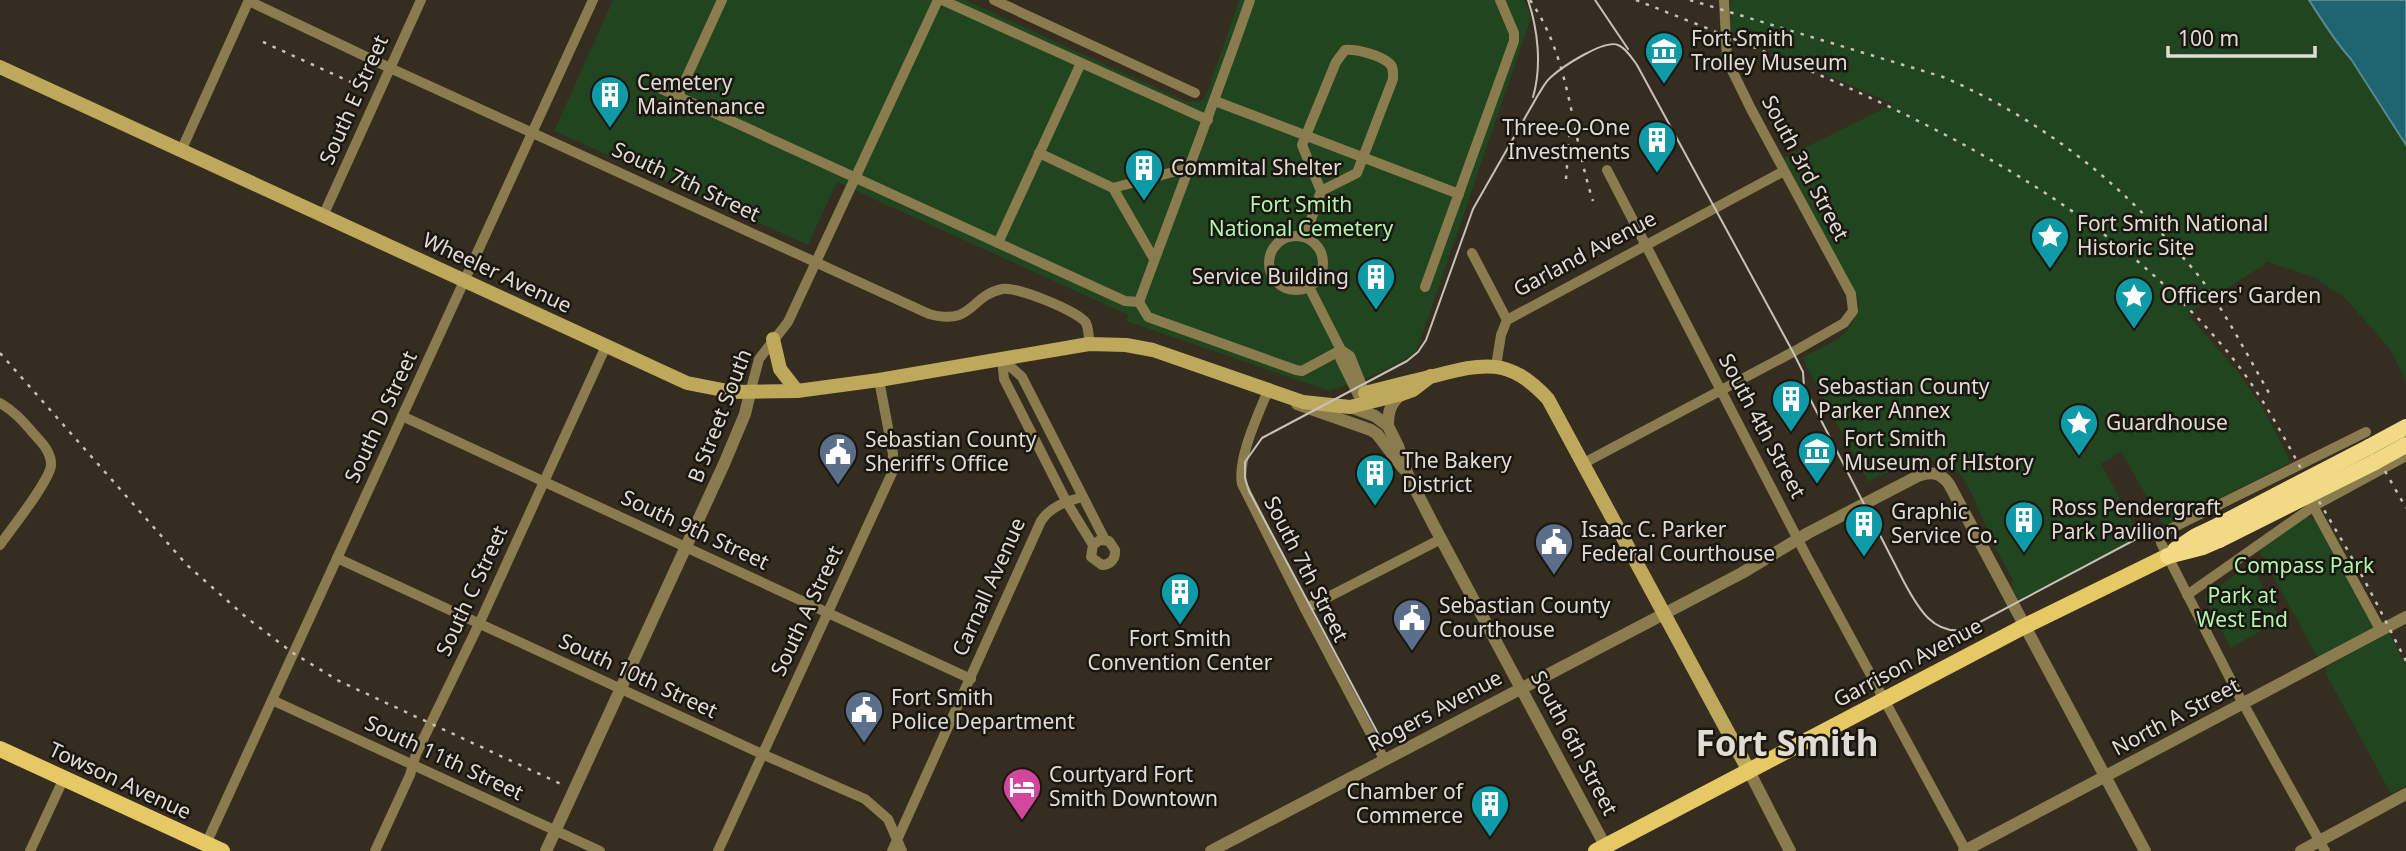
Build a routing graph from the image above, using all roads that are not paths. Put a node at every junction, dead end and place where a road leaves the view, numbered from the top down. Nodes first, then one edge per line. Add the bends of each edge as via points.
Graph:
1 (249, 0) edge
2 (421, 0) edge
3 (593, 0) edge
4 (722, 0) edge
5 (940, 0) edge
6 (994, 0) edge
7 (1250, 0) edge
8 (1500, 0) edge
9 (1724, 0) edge
10 (1081, 63) junction
11 (0, 67) edge
12 (390, 68) junction
13 (655, 86) dead end
14 (1195, 93) dead end
15 (678, 96) junction
16 (1215, 101) junction
17 (1208, 120) junction
18 (532, 133) junction
19 (1306, 136) junction
20 (181, 151) junction
21 (1039, 153) junction
22 (1365, 158) junction
23 (1188, 168) junction
24 (1607, 170) dead end
25 (1784, 171) junction
26 (856, 178) junction
27 (1113, 188) junction
28 (1321, 191) junction
29 (1460, 194) junction
30 (323, 216) junction
31 (1305, 237) junction
32 (998, 243) junction
33 (1646, 244) junction
34 (1472, 253) dead end
35 (1154, 259) junction
36 (816, 263) junction
37 (465, 281) junction
38 (1309, 287) junction
39 (1424, 287) dead end
40 (1139, 302) junction
41 (1507, 320) junction
42 (773, 339) junction
43 (1089, 344) junction
44 (606, 346) junction
45 (1341, 350) junction
46 (1002, 359) junction
47 (1496, 366) junction
48 (1431, 376) junction
49 (879, 380) junction
50 (1269, 388) junction
51 (797, 391) junction
52 (1722, 391) junction
53 (750, 393) junction
54 (1402, 394) junction
55 (1292, 397) junction
56 (1356, 400) junction
57 (0, 403) edge
58 (402, 416) junction
59 (1388, 426) junction
60 (2406, 427) edge
61 (2366, 432) dead end
62 (2406, 445) edge
63 (2406, 456) edge
64 (1584, 463) junction
65 (2294, 469) junction
66 (1407, 473) junction
67 (544, 482) junction
68 (1083, 497) junction
69 (1066, 501) junction
70 (2314, 506) junction
71 (2216, 534) junction
72 (1441, 539) junction
73 (1799, 539) junction
74 (1105, 540) junction
75 (0, 545) edge
76 (1093, 545) junction
77 (685, 547) junction
78 (2168, 556) junction
79 (337, 558) junction
80 (2187, 596) junction
81 (1305, 609) junction
82 (827, 612) junction
83 (1664, 614) junction
84 (2406, 617) edge
85 (479, 624) junction
86 (2023, 626) junction
87 (2381, 631) junction
88 (971, 679) junction
89 (1520, 688) junction
90 (621, 689) junction
91 (1885, 699) junction
92 (271, 700) junction
93 (2243, 703) junction
94 (0, 749) edge
95 (762, 754) junction
96 (1384, 760) junction
97 (413, 764) junction
98 (1749, 771) junction
99 (2105, 776) junction
100 (64, 778) junction
101 (2406, 794) edge
102 (555, 831) junction
103 (896, 841) junction
104 (2322, 846) edge
105 (205, 847) edge
106 (1603, 849) edge
107 (30, 851) edge
108 (222, 851) edge
109 (374, 851) edge
110 (546, 851) edge
111 (600, 851) edge
112 (718, 851) edge
113 (891, 851) edge
114 (902, 851) edge
115 (1211, 851) edge
116 (1790, 851) edge
117 (1965, 851) edge
118 (2145, 851) edge
119 (2301, 851) edge

1 - 12 street, South 7th Street
1 - 20 street
2 - 12 street, South E Street
3 - 18 street, South D Street
4 - 15 street
5 - 10 street
5 - 26 street, B Street South
6 - 14 street
7 - 16 street
8 - 29 street via 1514,41
9 - 25 street, South 3rd Street via 1727,60
10 - 17 street
10 - 21 street
11 - 20 main road, Wheeler Avenue
12 - 18 street, South 7th Street
12 - 30 street, South E Street
13 - 15 street
15 - 26 street
16 - 17 street
16 - 19 street
17 - 23 street
18 - 36 street, South 7th Street
18 - 37 street, South D Street
19 - 22 street
19 - 22 street via 1339,54 1352,49 1387,62 1393,79
19 - 28 street via 1302,145
20 - 30 main road, Wheeler Avenue
21 - 27 street
21 - 32 street
22 - 28 street via 1357,173
22 - 29 street
23 - 27 street
23 - 35 street
24 - 33 street, South 4th Street
25 - 33 street, Garland Avenue
25 - 52 street, South 3rd Street via 1851,294 1853,311 1844,323
26 - 32 street
26 - 36 street, B Street South
27 - 35 street
28 - 31 street
29 - 39 street
30 - 37 main road, Wheeler Avenue
31 - 38 street via 1318,247 1323,260 1320,276
31 - 38 street via 1291,236 1278,243 1269,265 1273,278 1286,288
32 - 40 street via 1125,301
33 - 41 street, Garland Avenue
33 - 52 street, South 4th Street
34 - 41 street
35 - 40 street
36 - 42 street, B Street South via 788,322
36 - 43 street, South 7th Street via 941,317 961,315 1001,289 1020,290 1080,317
37 - 44 main road, Wheeler Avenue
37 - 58 street, South D Street
38 - 45 street
40 - 45 street via 1149,317 1296,370
41 - 47 street, Garland Avenue
42 - 51 main road via 780,369
42 - 53 street, B Street South via 759,359
43 - 46 main road
43 - 50 main road, South 6th Street via 1143,347
44 - 53 main road, Wheeler Avenue via 687,383
44 - 67 street, South C Street
45 - 56 street via 1350,356
46 - 49 main road, Wheeler Avenue
46 - 68 street via 1022,377
46 - 69 street via 1004,379
47 - 48 main road via 1477,365
47 - 64 main road via 1513,372 1548,399
48 - 54 main road
48 - 56 main road
49 - 51 main road, Wheeler Avenue
49 - 82 street, South A Street via 893,454 892,473
50 - 55 main road, South 6th Street
50 - 81 street, South 7th Street via 1240,475
51 - 53 main road, Wheeler Avenue
52 - 64 street
52 - 73 street, South 4th Street
53 - 77 street, B Street South via 733,444
54 - 56 main road
54 - 59 street via 1391,405
55 - 56 main road via 1323,406
55 - 66 street, South 6th Street via 1299,406 1371,430
56 - 59 street
56 - 59 street, South 6th Street via 1377,406
57 - 75 street via 44,445 51,466
58 - 67 street, South 9th Street
58 - 79 street, South D Street
59 - 66 street, South 6th Street
60 - 71 highway, bridge
61 - 65 street
62 - 71 highway, bridge
63 - 70 street
64 - 83 main road
65 - 70 street
65 - 78 street via 2160,534
66 - 72 street, South 6th Street
67 - 77 street, South 9th Street
67 - 85 street, South C Street
68 - 69 street, Carnall Avenue
68 - 74 street
69 - 76 street
69 - 88 street, Carnall Avenue via 1042,518
70 - 80 street
70 - 87 street
71 - 78 highway, Garrison Avenue via 2203,547
72 - 81 street
72 - 89 street, South 6th Street
73 - 83 street, Rogers Avenue
73 - 86 street, Rogers Avenue via 1918,476 1937,473 1949,484
73 - 91 street, South 4th Street
74 - 76 street
74 - 76 street via 1114,546 1115,554 1106,565 1091,557
77 - 82 street, South 9th Street
77 - 90 street, B Street South
78 - 80 street
78 - 86 main road, Garrison Avenue
79 - 85 street, South 10th Street
79 - 92 street, South D Street
80 - 93 street
81 - 96 street, South 7th Street
82 - 88 street, South 9th Street
82 - 95 street, South A Street
83 - 89 street, Rogers Avenue
83 - 98 main road
84 - 87 street, North A Street
85 - 90 street, South 10th Street
85 - 97 street, South C Street
86 - 91 main road, Garrison Avenue
86 - 99 street
87 - 93 street, North A Street
88 - 103 street, Carnall Avenue
89 - 96 street, Rogers Avenue
89 - 106 street, South 6th Street
90 - 95 street, South 10th Street
90 - 102 street, B Street South
91 - 98 main road, Garrison Avenue
91 - 117 street, South 4th Street
92 - 97 street, South 11th Street
92 - 105 street, South D Street
93 - 99 street, North A Street
93 - 104 street
94 - 100 main road, Towson Avenue
95 - 103 street, South 10th Street via 865,799 888,819
95 - 112 street, South A Street
96 - 115 street, Rogers Avenue
97 - 102 street, South 11th Street
97 - 109 street, South C Street
98 - 106 main road, Garrison Avenue
98 - 116 street
99 - 117 street, North A Street
99 - 118 street
100 - 105 main road, Towson Avenue
100 - 107 street
101 - 104 street
102 - 110 street, B Street South
102 - 111 street, South 11th Street
103 - 113 street, Carnall Avenue
103 - 114 street, South 10th Street
104 - 119 street
105 - 108 main road, Towson Avenue

